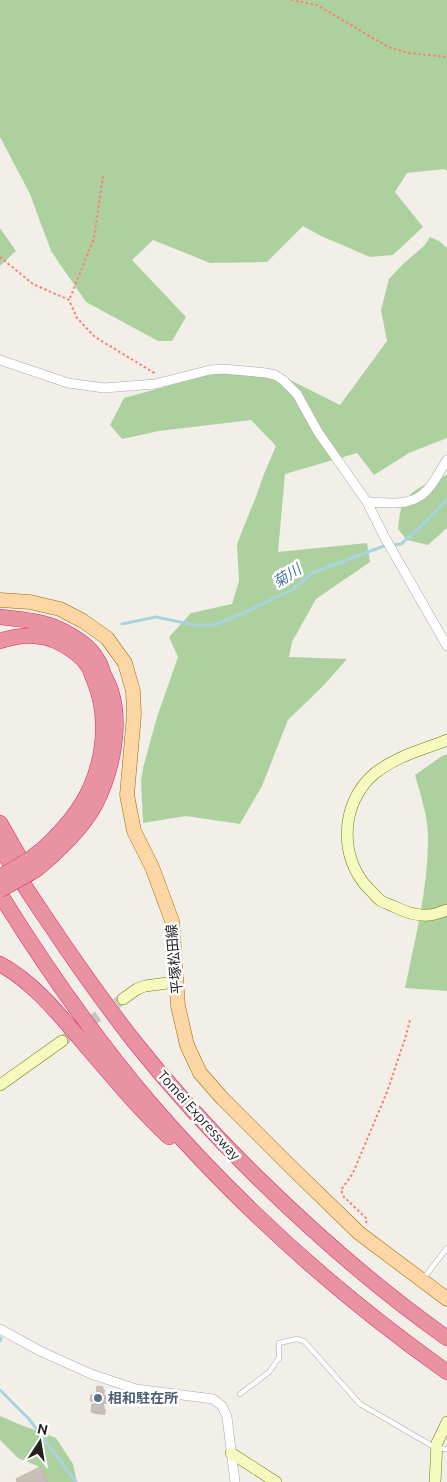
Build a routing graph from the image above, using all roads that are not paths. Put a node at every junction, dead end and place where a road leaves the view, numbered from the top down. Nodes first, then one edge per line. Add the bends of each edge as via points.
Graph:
1 (0, 360) edge
2 (447, 460) edge
3 (367, 502) junction
4 (0, 600) edge
5 (0, 617) edge
6 (0, 641) edge
7 (447, 646) edge
8 (447, 740) edge
9 (0, 824) edge
10 (0, 846) edge
11 (48, 852) junction
12 (0, 877) edge
13 (0, 892) edge
14 (447, 910) edge
15 (0, 964) edge
16 (175, 982) junction
17 (100, 997) junction
18 (123, 999) tunnel mouth
19 (62, 1041) tunnel mouth
20 (0, 1085) edge
21 (229, 1189) junction
22 (447, 1248) edge
23 (422, 1280) junction
24 (447, 1299) edge
25 (0, 1330) edge
26 (447, 1338) edge
27 (447, 1372) edge
28 (240, 1394) dead end
29 (447, 1422) edge
30 (442, 1449) edge
31 (231, 1453) junction
32 (235, 1482) edge
33 (276, 1482) edge
34 (436, 1482) edge

1 - 3 street via 68,383 104,388 163,382 223,369 275,375 297,394 318,432
2 - 3 street via 432,485 415,500
3 - 7 street
4 - 16 main road, 平塚松田線 via 60,609 107,638 125,663 133,691 134,716 127,795 134,831 152,867 172,921
5 - 11 highway via 58,628 81,642 98,659 111,691 116,724 103,788 94,807 68,841
6 - 11 highway via 34,635 54,640 74,651 88,666 100,694 104,725 100,758 92,784 84,801
8 - 14 main road via 415,751 373,775 360,790 346,825 352,864 363,883 381,900 405,912 429,915
9 - 17 highway
10 - 17 highway, Tomei Expressway
11 - 12 highway, bridge
11 - 13 highway, bridge via 37,869
13 - 21 highway, Tomei Expressway via 79,1013 150,1102
15 - 21 highway via 22,978 42,997 131,1100
16 - 18 main road via 145,986
16 - 23 main road, 平塚松田線 via 187,1045 200,1073 360,1233
17 - 26 highway, Tomei Expressway via 173,1088 271,1191 364,1275
19 - 20 main road
21 - 27 highway, Tomei Expressway via 344,1294
22 - 23 lane
23 - 24 main road, 平塚松田線
25 - 31 street via 91,1374 136,1389 213,1399 222,1406 227,1417
28 - 30 lane via 269,1372 279,1358 279,1343 304,1340 360,1404
29 - 30 main road via 437,1443
30 - 34 main road
31 - 32 street
31 - 33 main road

